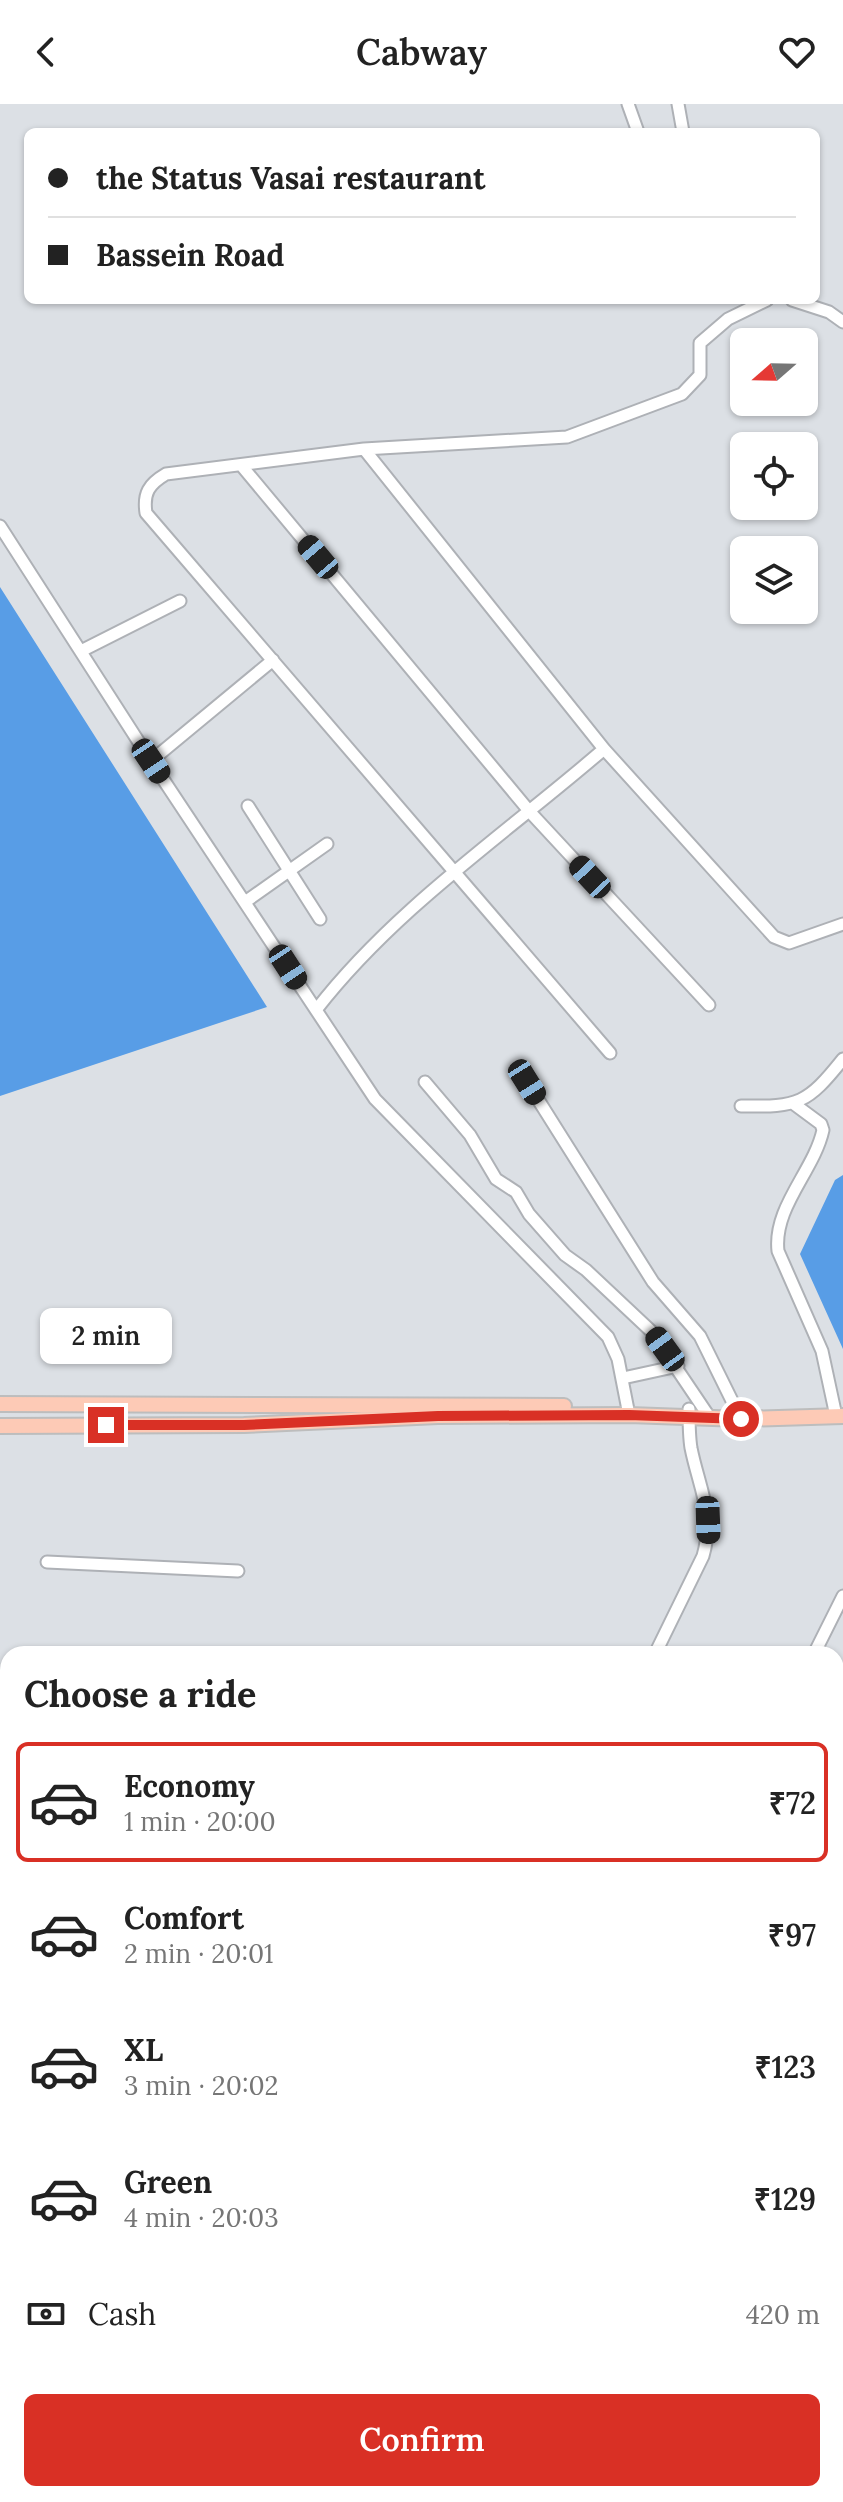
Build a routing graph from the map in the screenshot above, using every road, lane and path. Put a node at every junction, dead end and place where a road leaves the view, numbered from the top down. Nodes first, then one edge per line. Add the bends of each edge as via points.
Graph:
1 (628, 104) edge
2 (678, 104) edge
3 (637, 128) edge
4 (682, 128) edge
5 (759, 304) edge
6 (804, 304) edge
7 (843, 322) edge
8 (364, 449) junction
9 (241, 465) junction
10 (0, 526) edge
11 (180, 601) dead end
12 (81, 651) junction
13 (273, 660) junction
14 (604, 749) junction
15 (151, 761) junction
16 (248, 806) dead end
17 (530, 812) junction
18 (327, 844) dead end
19 (290, 871) junction
20 (456, 872) junction
21 (245, 902) junction
22 (320, 919) dead end
23 (843, 924) edge
24 (709, 1005) dead end
25 (316, 1010) junction
26 (610, 1053) dead end
27 (843, 1059) edge
28 (425, 1082) dead end
29 (527, 1082) dead end
30 (794, 1104) junction
31 (741, 1106) dead end
32 (678, 1366) junction
33 (623, 1378) junction
34 (0, 1404) edge
35 (77, 1405) junction
36 (629, 1411) junction
37 (839, 1412) edge
38 (689, 1414) junction
39 (707, 1414) junction
40 (740, 1415) junction
41 (78, 1425) junction
42 (0, 1426) edge
43 (47, 1562) dead end
44 (238, 1571) dead end
45 (843, 1596) edge
46 (659, 1646) edge
47 (818, 1646) edge

1 - 3 street
2 - 4 street
5 - 8 street via 728,319 700,343 700,375 682,394 567,437
6 - 7 street
8 - 9 street
8 - 14 street
9 - 13 street via 166,474 150,484 144,501 146,513
9 - 17 street
10 - 12 street
11 - 12 street
12 - 15 street
13 - 15 street
13 - 20 street
14 - 17 street
14 - 23 street via 774,937 789,943
15 - 21 street
16 - 19 street
17 - 20 street
17 - 24 street
18 - 19 street
19 - 21 street
19 - 22 street
20 - 25 street via 374,945
20 - 26 street
21 - 25 street
25 - 33 street via 375,1099 608,1337
27 - 30 street via 817,1091
28 - 32 street via 470,1135 496,1179 516,1192 565,1255 652,1332
29 - 40 street via 653,1282 700,1336
30 - 31 street
30 - 37 street via 823,1130 782,1218 778,1251 822,1351
32 - 33 street
32 - 39 street
33 - 36 street
34 - 35 main road
35 - 36 main road via 415,1404
35 - 41 main road
36 - 38 main road
36 - 41 main road via 244,1425
37 - 40 main road
38 - 39 main road
38 - 46 street via 691,1447 707,1501 708,1538
39 - 40 main road
41 - 42 main road
43 - 44 street
45 - 47 street

